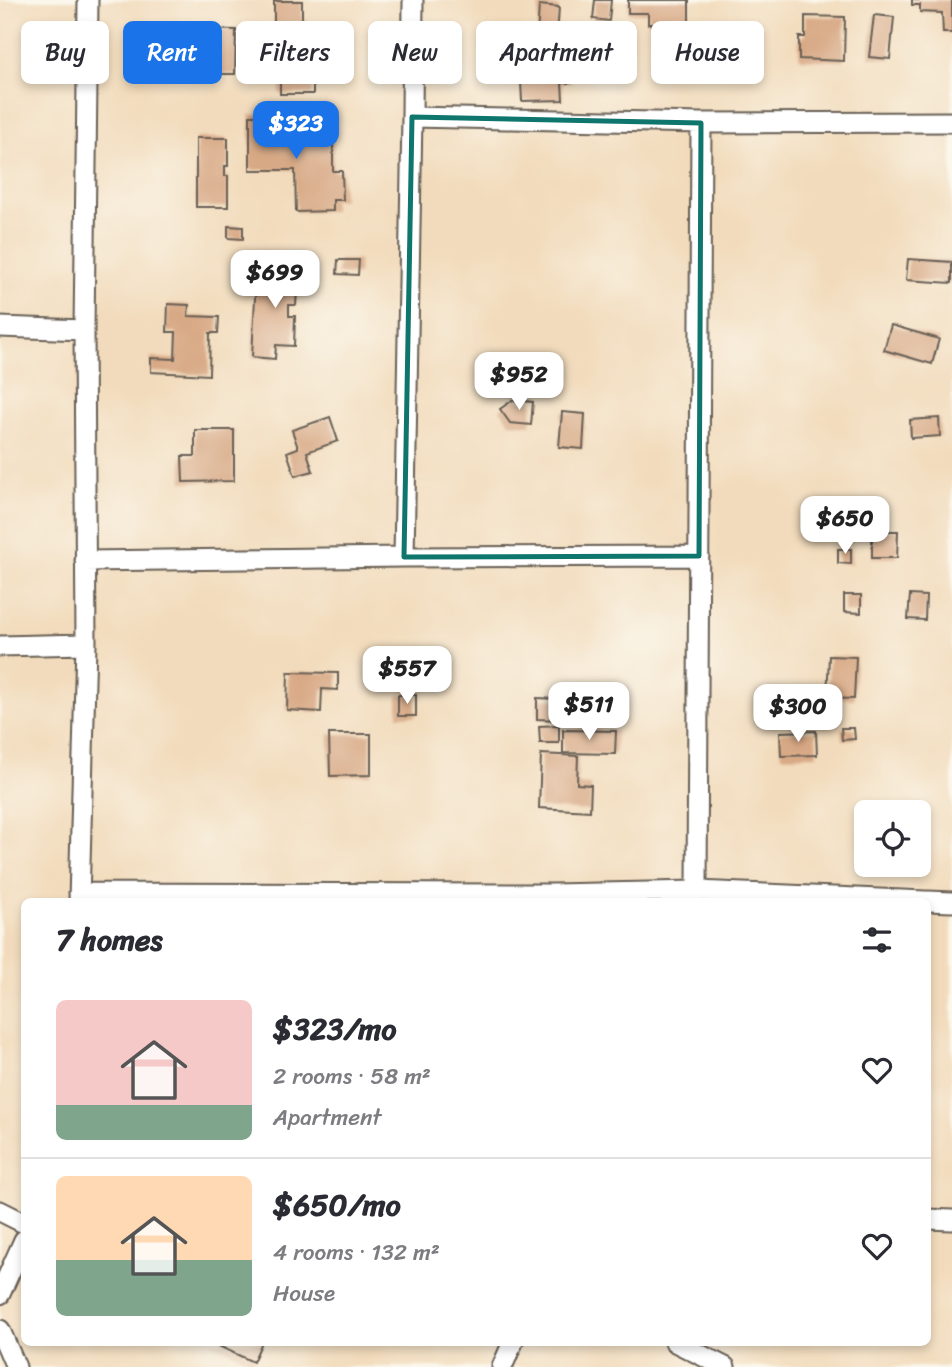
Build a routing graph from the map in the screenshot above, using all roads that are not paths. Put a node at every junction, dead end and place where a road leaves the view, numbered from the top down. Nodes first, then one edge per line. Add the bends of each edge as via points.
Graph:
1 (88, 0) edge
2 (413, 0) edge
3 (412, 117) junction
4 (952, 122) edge
5 (701, 123) junction
6 (0, 327) edge
7 (84, 330) junction
8 (699, 556) junction
9 (404, 557) junction
10 (85, 561) junction
11 (86, 644) junction
12 (0, 646) edge
13 (698, 891) junction
14 (79, 897) edge
15 (552, 897) edge
16 (858, 898) edge
17 (931, 901) edge
18 (952, 902) edge
19 (0, 1211) edge
20 (931, 1219) edge
21 (952, 1220) edge
22 (21, 1222) edge
23 (21, 1247) edge
24 (0, 1294) edge
25 (0, 1330) edge
26 (511, 1346) edge
27 (683, 1346) edge
28 (16, 1367) edge
29 (502, 1367) edge
30 (725, 1367) edge

1 - 7 street
2 - 3 street
3 - 5 street
3 - 9 street
4 - 5 street
5 - 8 street
6 - 7 street
7 - 10 street
8 - 9 street
8 - 13 street
9 - 10 street
10 - 11 street
11 - 12 street
11 - 14 street
13 - 15 street
13 - 16 street
14 - 15 street
17 - 18 street
19 - 22 street
20 - 21 street
23 - 24 street
25 - 28 street
26 - 29 street
27 - 30 street

